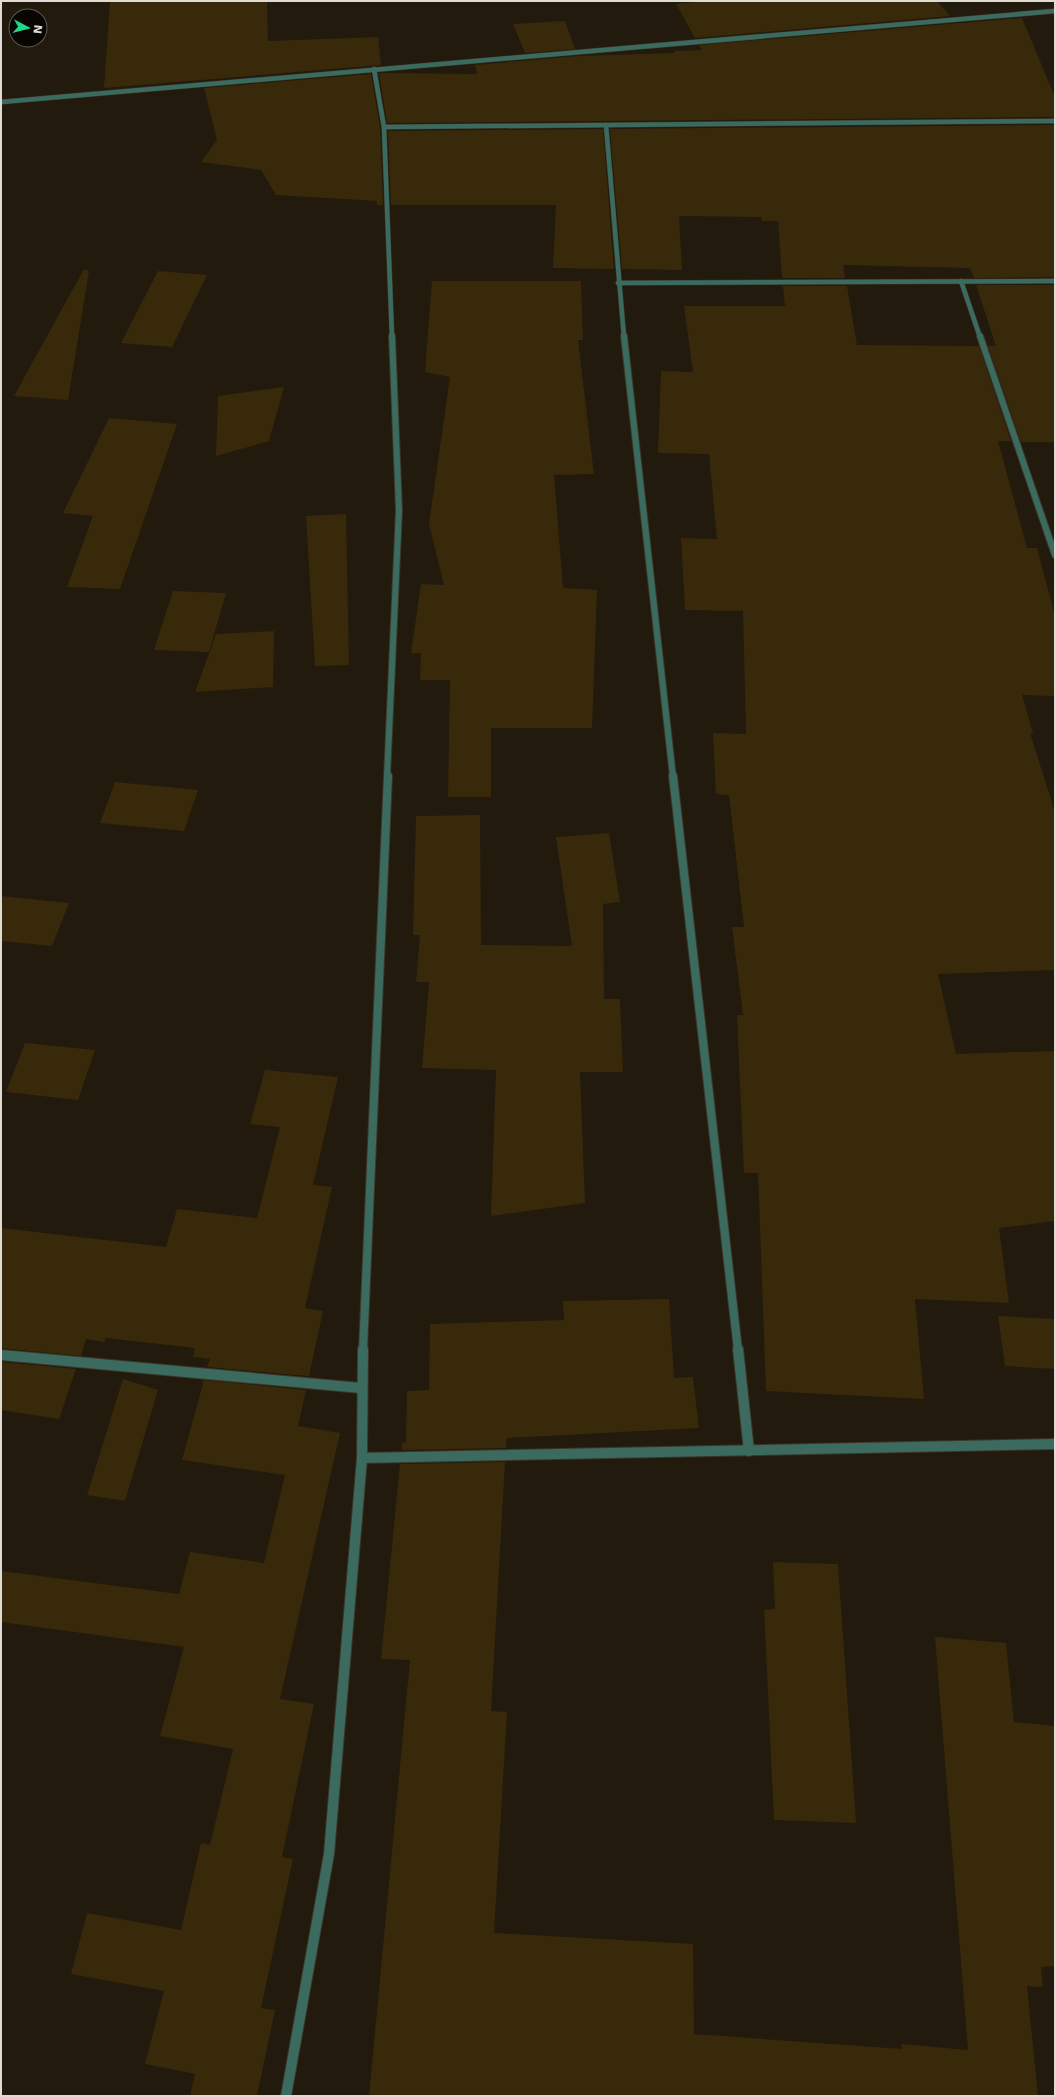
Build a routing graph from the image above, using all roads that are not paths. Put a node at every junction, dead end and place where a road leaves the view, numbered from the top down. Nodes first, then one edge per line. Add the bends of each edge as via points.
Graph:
1 (1055, 11) edge
2 (374, 69) junction
3 (1, 102) edge
4 (1055, 120) edge
5 (606, 125) junction
6 (384, 127) junction
7 (961, 281) junction
8 (1055, 281) edge
9 (618, 283) junction
10 (1055, 555) edge
11 (1, 1355) edge
12 (361, 1388) junction
13 (1055, 1444) edge
14 (749, 1451) junction
15 (362, 1458) junction
16 (286, 2096) edge

1 - 2 street
2 - 3 street
2 - 6 street
4 - 5 street
5 - 6 street
5 - 9 street
6 - 12 street via 398,510
7 - 8 street
7 - 9 street
7 - 10 street
9 - 14 street
11 - 12 street
12 - 15 street
13 - 14 street
14 - 15 street
15 - 16 street via 329,1854

